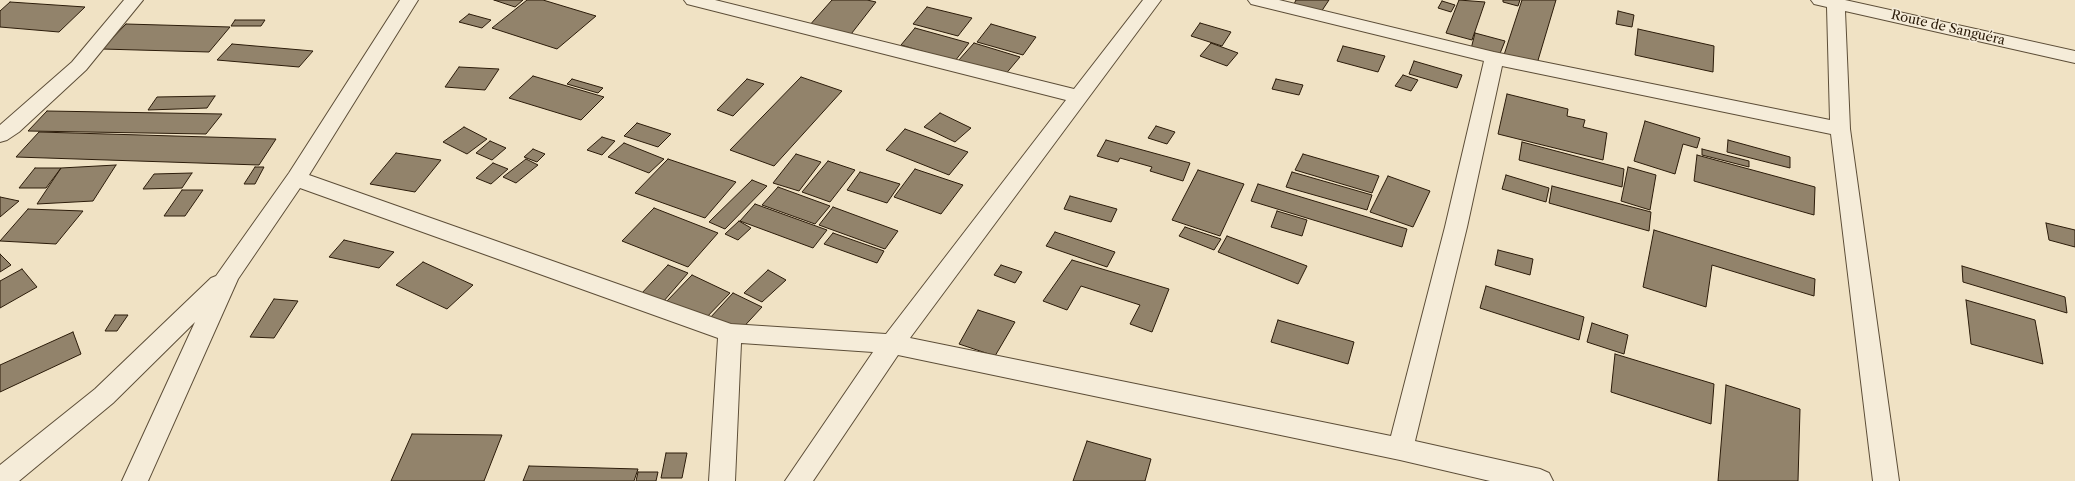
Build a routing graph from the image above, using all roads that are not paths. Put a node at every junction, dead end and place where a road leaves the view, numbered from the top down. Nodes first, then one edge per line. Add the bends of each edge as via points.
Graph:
1 (134, 0) edge
2 (409, 0) edge
3 (693, 0) edge
4 (1152, 0) edge
5 (1257, 0) edge
6 (1831, 1) edge
7 (2075, 57) edge
8 (1494, 58) junction
9 (1079, 97) junction
10 (1840, 129) junction
11 (0, 135) edge
12 (296, 178) junction
13 (228, 275) junction
14 (730, 333) junction
15 (892, 344) junction
16 (1400, 449) junction
17 (0, 481) edge
18 (135, 481) edge
19 (722, 481) edge
20 (798, 481) edge
21 (1540, 481) edge
22 (1886, 481) edge

1 - 11 street via 79,66 18,122
2 - 12 street
3 - 9 street
4 - 9 street
5 - 8 street
6 - 7 street, Route de Sanguéra
6 - 10 street
8 - 10 street
8 - 16 street via 1456,227
9 - 15 street
10 - 22 street
12 - 13 street
12 - 14 street
13 - 17 street via 104,396
13 - 18 street
14 - 15 street
14 - 19 street
15 - 16 street
15 - 20 street
16 - 21 street

